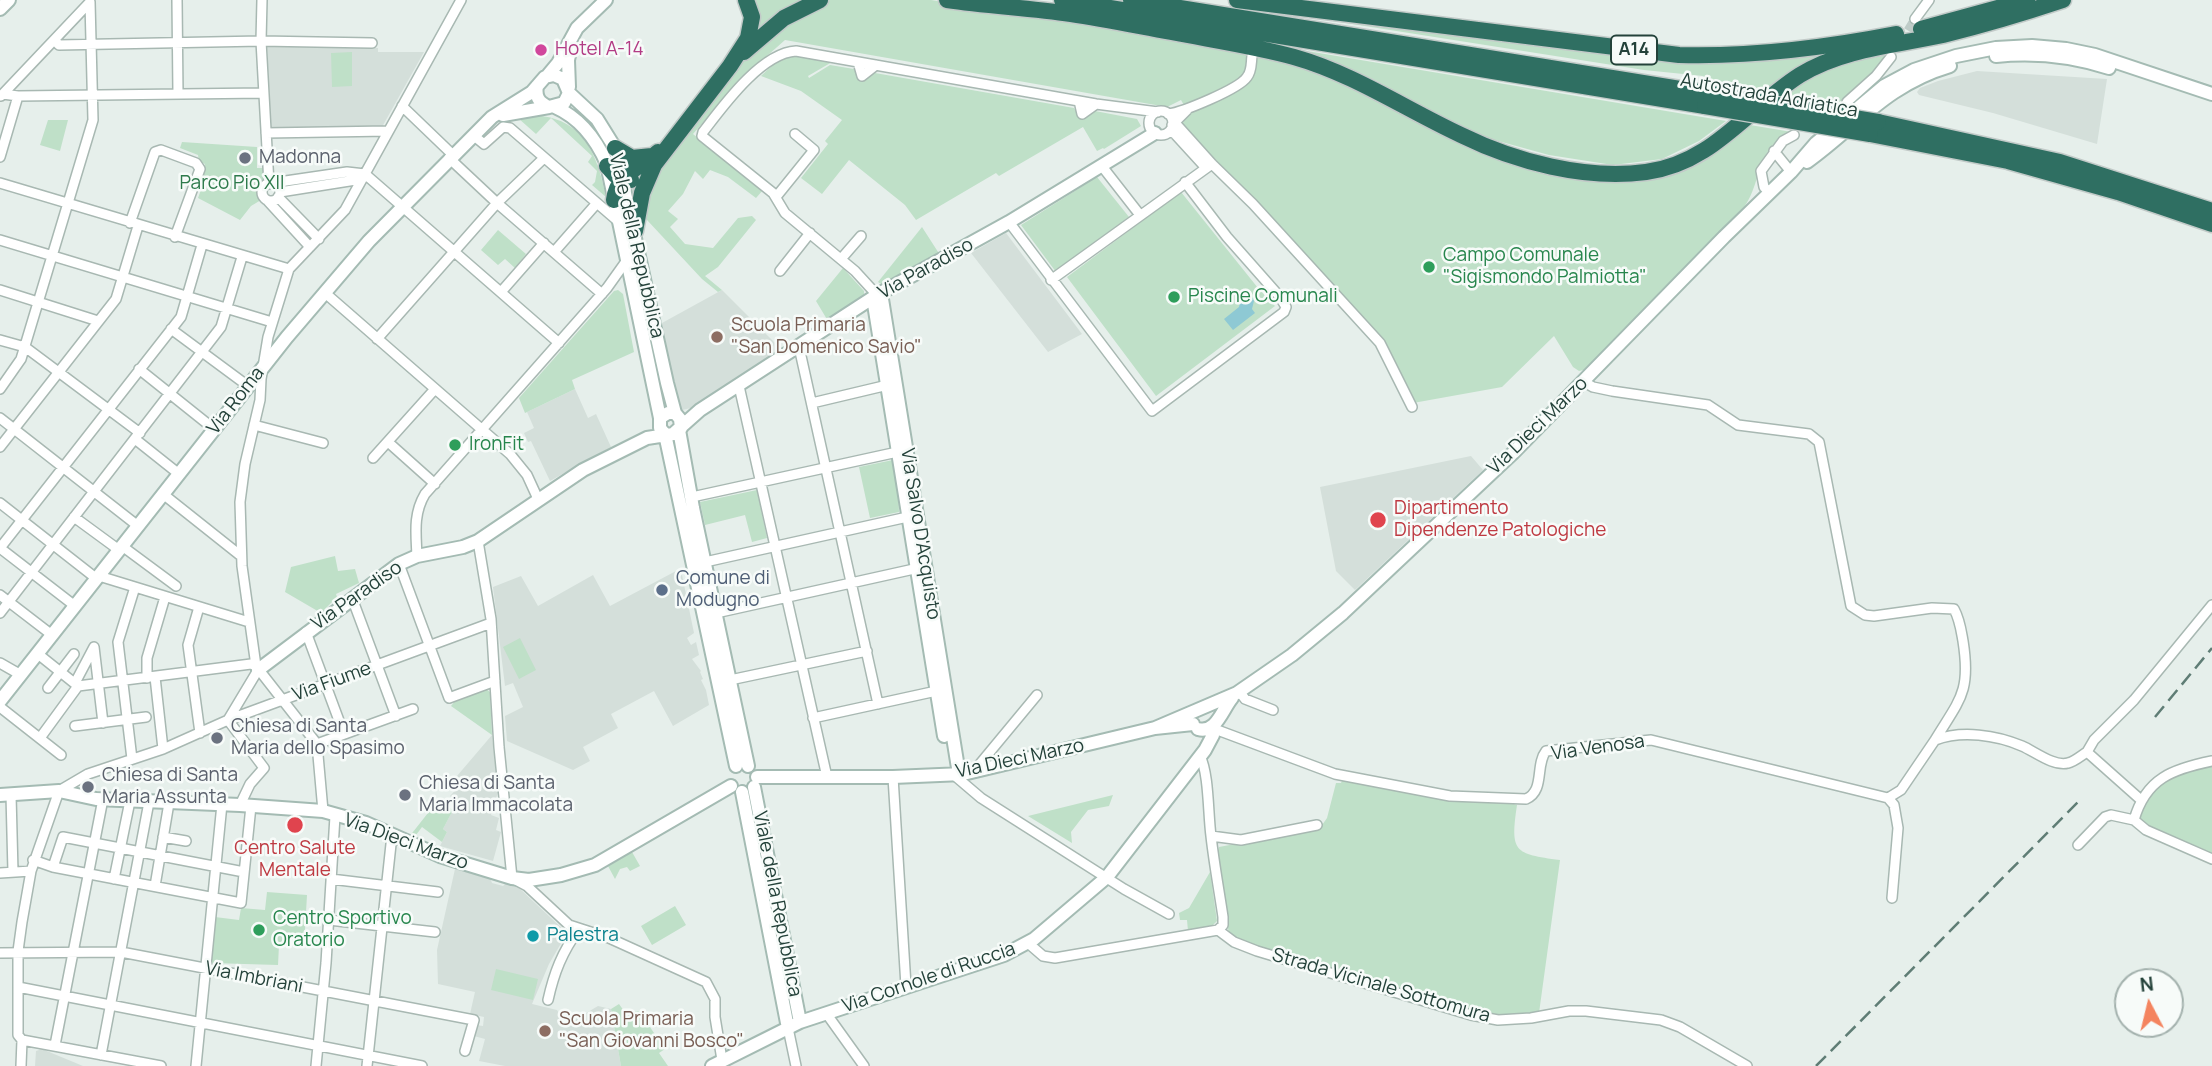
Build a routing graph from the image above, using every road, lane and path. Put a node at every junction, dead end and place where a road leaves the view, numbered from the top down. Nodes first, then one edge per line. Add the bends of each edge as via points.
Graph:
1 (9, 0) edge
2 (177, 0) edge
3 (262, 0) edge
4 (461, 0) edge
5 (606, 0) edge
6 (746, 0) edge
7 (820, 0) edge
8 (947, 0) edge
9 (984, 0) edge
10 (1131, 0) edge
11 (1237, 0) edge
12 (1929, 0) edge
13 (2027, 0) edge
14 (2063, 0) edge
15 (90, 1) edge
16 (1066, 7) edge
17 (0, 9) edge
18 (1915, 19) tunnel mouth
19 (577, 28) junction
20 (55, 41) junction
21 (261, 41) junction
22 (177, 42) junction
23 (372, 43) dead end
24 (91, 44) junction
25 (1252, 56) dead end
26 (1892, 57) dead end
27 (730, 66) junction
28 (548, 75) junction
29 (537, 86) junction
30 (569, 91) junction
31 (264, 93) junction
32 (178, 94) junction
33 (2212, 94) edge
34 (92, 95) junction
35 (1, 96) edge
36 (18, 96) junction
37 (1708, 100) junction
38 (1847, 102) dead end
39 (2212, 103) edge
40 (402, 106) junction
41 (552, 107) junction
42 (1132, 110) junction
43 (1187, 110) junction
44 (1158, 112) junction
45 (1168, 114) junction
46 (492, 117) junction
47 (507, 126) junction
48 (1152, 128) junction
49 (1874, 128) junction
50 (1170, 129) junction
51 (388, 131) junction
52 (265, 133) junction
53 (795, 134) dead end
54 (473, 135) junction
55 (1794, 135) dead end
56 (673, 138) junction
57 (615, 148) junction
58 (1774, 151) junction
59 (655, 155) junction
60 (0, 157) edge
61 (451, 157) junction
62 (544, 158) junction
63 (1101, 164) junction
64 (607, 166) junction
65 (1209, 166) junction
66 (1791, 172) junction
67 (649, 175) junction
68 (363, 176) junction
69 (622, 178) junction
70 (1185, 182) junction
71 (0, 183) edge
72 (270, 183) junction
73 (1770, 193) junction
74 (279, 195) junction
75 (776, 197) junction
76 (267, 200) junction
77 (614, 200) junction
78 (497, 203) junction
79 (597, 203) junction
80 (68, 204) junction
81 (402, 205) junction
82 (2212, 211) edge
83 (1140, 215) junction
84 (619, 222) junction
85 (1009, 222) junction
86 (134, 224) junction
87 (2212, 224) edge
88 (635, 231) junction
89 (810, 233) junction
90 (861, 236) dead end
91 (175, 237) junction
92 (319, 239) junction
93 (0, 240) edge
94 (544, 243) junction
95 (202, 245) junction
96 (310, 247) junction
97 (453, 250) junction
98 (554, 252) junction
99 (52, 256) junction
100 (242, 257) junction
101 (841, 259) junction
102 (627, 260) junction
103 (289, 270) junction
104 (780, 271) dead end
105 (123, 277) junction
106 (1051, 280) junction
107 (634, 289) junction
108 (0, 290) edge
109 (605, 291) junction
110 (324, 292) junction
111 (501, 292) junction
112 (877, 295) junction
113 (187, 296) junction
114 (38, 302) junction
115 (226, 308) junction
116 (98, 321) junction
117 (272, 322) junction
118 (171, 329) junction
119 (268, 337) junction
120 (0, 340) edge
121 (377, 340) junction
122 (559, 344) junction
123 (25, 347) junction
124 (799, 347) junction
125 (277, 349) junction
126 (202, 353) junction
127 (139, 369) junction
128 (262, 369) junction
129 (58, 372) junction
130 (1584, 382) junction
131 (891, 385) junction
132 (248, 386) junction
133 (739, 386) junction
134 (0, 389) edge
135 (435, 389) junction
136 (170, 394) junction
137 (812, 403) junction
138 (1412, 407) dead end
139 (108, 409) junction
140 (0, 418) edge
141 (679, 422) junction
142 (254, 425) junction
143 (661, 425) junction
144 (14, 429) junction
145 (214, 429) junction
146 (482, 430) junction
147 (137, 436) junction
148 (388, 442) junction
149 (323, 443) dead end
150 (0, 446) edge
151 (902, 451) junction
152 (373, 458) dead end
153 (63, 466) junction
154 (825, 468) junction
155 (179, 474) junction
156 (761, 482) junction
157 (435, 484) junction
158 (94, 491) junction
159 (163, 494) junction
160 (692, 497) junction
161 (538, 499) junction
162 (0, 503) edge
163 (913, 516) junction
164 (74, 517) junction
165 (22, 521) junction
166 (138, 526) junction
167 (840, 532) junction
168 (478, 541) junction
169 (53, 545) junction
170 (775, 546) junction
171 (0, 548) edge
172 (121, 548) junction
173 (241, 556) junction
174 (417, 556) junction
175 (705, 562) junction
176 (399, 564) junction
177 (921, 568) junction
178 (31, 572) junction
179 (98, 578) junction
180 (852, 583) junction
181 (176, 586) dead end
182 (135, 587) junction
183 (0, 595) edge
184 (165, 597) junction
185 (787, 597) junction
186 (352, 598) junction
187 (9, 602) junction
188 (2212, 605) edge
189 (75, 606) junction
190 (199, 607) junction
191 (0, 613) edge
192 (716, 613) junction
193 (249, 622) junction
194 (491, 623) junction
195 (306, 632) junction
196 (52, 635) junction
197 (429, 647) junction
198 (867, 651) junction
199 (37, 654) junction
200 (74, 654) dead end
201 (0, 663) edge
202 (801, 664) junction
203 (377, 666) junction
204 (257, 668) junction
205 (61, 672) junction
206 (192, 672) junction
207 (21, 675) junction
208 (151, 677) junction
209 (730, 680) junction
210 (122, 681) junction
211 (495, 681) junction
212 (99, 684) junction
213 (327, 684) junction
214 (77, 685) junction
215 (48, 688) dead end
216 (941, 690) junction
217 (1238, 692) junction
218 (1037, 695) dead end
219 (283, 701) junction
220 (0, 702) edge
221 (878, 704) junction
222 (0, 707) edge
223 (413, 709) dead end
224 (1200, 709) junction
225 (1273, 710) dead end
226 (396, 716) junction
227 (146, 717) dead end
228 (813, 718) junction
229 (127, 720) junction
230 (228, 720) junction
231 (103, 723) junction
232 (1214, 724) junction
233 (75, 726) dead end
234 (1195, 727) junction
235 (1155, 728) junction
236 (200, 733) junction
237 (344, 734) junction
238 (40, 738) junction
239 (1935, 740) junction
240 (317, 744) junction
241 (163, 749) junction
242 (2087, 752) junction
243 (61, 755) dead end
244 (132, 759) junction
245 (1197, 759) junction
246 (2212, 761) edge
247 (742, 766) junction
248 (975, 771) junction
249 (954, 774) junction
250 (827, 777) junction
251 (893, 777) junction
252 (1184, 777) junction
253 (1205, 784) junction
254 (746, 786) junction
255 (59, 792) junction
256 (6, 795) edge
257 (1891, 797) junction
258 (103, 799) junction
259 (2141, 800) junction
260 (130, 801) junction
261 (149, 802) junction
262 (169, 803) junction
263 (222, 804) junction
264 (245, 805) junction
265 (329, 814) junction
266 (2134, 820) junction
267 (1317, 825) dead end
268 (392, 835) junction
269 (1211, 836) junction
270 (163, 837) junction
271 (186, 841) dead end
272 (94, 843) junction
273 (2078, 845) dead end
274 (120, 848) junction
275 (139, 852) junction
276 (160, 856) junction
277 (2212, 859) edge
278 (32, 865) junction
279 (216, 866) junction
280 (53, 867) junction
281 (13, 872) junction
282 (244, 872) junction
283 (0, 873) edge
284 (88, 873) junction
285 (1107, 877) junction
286 (114, 878) junction
287 (512, 878) junction
288 (331, 879) junction
289 (134, 882) junction
290 (155, 886) junction
291 (388, 886) junction
292 (439, 892) dead end
293 (213, 897) junction
294 (1892, 898) dead end
295 (1169, 914) dead end
296 (329, 920) junction
297 (383, 926) junction
298 (579, 929) junction
299 (1218, 930) junction
300 (435, 932) dead end
301 (1028, 943) junction
302 (18, 951) junction
303 (73, 951) junction
304 (121, 952) junction
305 (0, 953) edge
306 (206, 969) junction
307 (906, 986) junction
308 (18, 987) junction
309 (323, 990) junction
310 (64, 996) junction
311 (374, 1000) junction
312 (548, 1000) dead end
313 (111, 1005) junction
314 (826, 1013) junction
315 (201, 1022) junction
316 (800, 1022) junction
317 (788, 1028) junction
318 (22, 1040) junction
319 (55, 1045) junction
320 (318, 1045) junction
321 (465, 1051) dead end
322 (101, 1055) junction
323 (369, 1055) junction
324 (717, 1063) edge
325 (21, 1066) edge
326 (161, 1066) edge
327 (196, 1066) edge
328 (316, 1066) edge
329 (368, 1066) edge
330 (422, 1066) edge
331 (796, 1066) edge
332 (863, 1066) edge
333 (1747, 1066) edge

1 - 17 main road
2 - 22 street
3 - 21 street
4 - 40 street
5 - 19 main road
6 - 27 highway via 751,30
7 - 27 highway via 775,24
8 - 16 highway
9 - 16 highway, A14
10 - 37 highway, Autostrada Adriatica / A14
11 - 13 highway, A14 via 1705,56 1850,43
12 - 18 street
14 - 16 highway via 1975,27 1825,63 1800,75 1714,145 1687,160 1656,171 1606,174 1532,161 1474,141 1366,85 1294,57
15 - 20 street
15 - 24 street
16 - 37 highway, Autostrada Adriatica / A14
19 - 28 main road
19 - 30 main road via 568,60
20 - 24 street
20 - 35 street
21 - 22 street
21 - 23 street
21 - 31 street
22 - 24 street
22 - 32 street
24 - 34 street
25 - 43 street via 1245,80
26 - 38 street
27 - 56 highway
28 - 29 main road
28 - 30 main road via 564,79
29 - 41 main road via 540,102
29 - 46 main road, Via Roma
30 - 41 main road via 564,103
30 - 57 main road, Viale della Repubblica via 597,118
31 - 32 street
31 - 52 street
32 - 34 street
33 - 66 main road via 2084,52 2032,46 1984,49 1933,63 1884,86 1816,143
34 - 36 street
34 - 80 street via 93,120
35 - 36 street
36 - 60 street
37 - 49 highway, Autostrada Adriatica / A14, bridge
39 - 66 main road via 2069,58 2026,54 1973,60 1936,71 1893,92
40 - 51 street
40 - 61 street
41 - 46 main road
41 - 64 main road, Viale della Repubblica via 584,127
42 - 44 street
42 - 48 street via 1142,114
42 - 75 street via 796,51 780,54 736,91 703,132 704,138
43 - 45 street
43 - 50 street
44 - 45 street
44 - 48 street via 1152,116
45 - 50 street
46 - 47 street
46 - 54 main road, Via Roma
47 - 54 street via 484,144
47 - 62 street
48 - 50 street via 1162,135
48 - 63 main road, Via Paradiso
49 - 82 highway, Autostrada Adriatica / A14 via 2060,162
49 - 87 highway, Autostrada Adriatica / A14 via 2042,170
50 - 65 street via 1177,125
51 - 52 street
51 - 68 street
52 - 72 street
53 - 75 street via 814,150
54 - 61 main road, Via Roma
55 - 58 street
56 - 59 highway
56 - 67 highway
57 - 59 highway via 632,158
57 - 69 main road, Viale della Repubblica
58 - 66 street
58 - 73 street via 1762,171 1764,187
59 - 69 highway
61 - 78 street
61 - 81 main road, Via Roma
62 - 78 street
62 - 79 street
63 - 83 street
63 - 85 main road, Via Paradiso
64 - 69 highway
64 - 77 main road, Viale della Repubblica
65 - 70 street
65 - 138 street via 1253,204 1380,343
66 - 73 main road, Via Dieci Marzo
67 - 69 highway via 635,181
67 - 88 highway
68 - 72 street via 347,172
68 - 74 street
68 - 81 street
68 - 92 street via 345,210
69 - 77 highway
69 - 88 main road, Viale della Repubblica
70 - 83 street
70 - 106 street via 1286,307 1152,411
71 - 80 street
72 - 74 street via 277,186
72 - 76 street via 262,191
73 - 130 main road, Via Dieci Marzo
74 - 76 street
74 - 92 street
75 - 89 street via 785,213
76 - 96 street
77 - 84 main road, Viale della Repubblica
78 - 94 street
78 - 97 street
79 - 84 street
79 - 98 street
80 - 86 street
80 - 99 street
81 - 97 street
81 - 110 main road, Via Roma
83 - 106 street
84 - 102 main road, Viale della Repubblica
85 - 106 street
85 - 112 main road, Via Paradiso
86 - 91 street
86 - 91 street via 155,152 161,150 196,163 200,169
86 - 105 street
88 - 141 main road, Viale della Repubblica
89 - 101 street
89 - 104 street
90 - 101 street
91 - 95 street
92 - 96 street
93 - 99 street
94 - 98 street
94 - 111 street
95 - 100 street
95 - 113 street
96 - 103 street
97 - 111 street
97 - 121 street
98 - 109 street
99 - 105 street
99 - 114 street
100 - 103 street
100 - 115 street
101 - 112 street
102 - 107 main road, Viale della Repubblica
102 - 109 street
103 - 117 street
105 - 113 street
105 - 116 street via 116,299
107 - 109 street via 623,282
107 - 143 main road, Viale della Repubblica
108 - 114 street
109 - 122 street
110 - 121 street
110 - 125 main road, Via Roma
111 - 122 street
112 - 124 main road, Via Paradiso
112 - 131 main road, Via Salvo D'Acquisto
113 - 115 street
113 - 118 street via 181,317
114 - 116 street
114 - 123 street
115 - 117 street
115 - 126 street via 222,327
116 - 129 street
117 - 119 street
118 - 126 street
118 - 127 street
119 - 125 street
119 - 128 street
120 - 123 street
121 - 135 street
122 - 146 street
123 - 129 street
123 - 134 street
124 - 133 main road, Via Paradiso
124 - 137 street
125 - 128 main road, Via Roma
126 - 132 street
126 - 136 street
127 - 136 street
127 - 139 street
128 - 132 main road, Via Roma
128 - 142 street
129 - 139 street
129 - 144 street
130 - 217 main road, Via Dieci Marzo via 1343,612
130 - 239 street via 1612,391 1708,405 1738,425 1815,437 1821,447 1851,606 1874,616 1954,609 1959,618 1966,684
131 - 137 street
131 - 151 main road, Via Salvo D'Acquisto
132 - 145 main road, Via Roma
133 - 141 main road, Via Paradiso
133 - 156 street
135 - 146 street
135 - 148 street
136 - 145 street
136 - 147 street
137 - 154 street
139 - 147 street
139 - 153 street
140 - 144 street
141 - 143 main road via 673,434
141 - 143 main road via 668,412
141 - 160 main road, Viale della Repubblica
142 - 149 street
142 - 173 street via 240,495
143 - 161 main road, Via Paradiso via 661,436 601,459
143 - 247 main road, Viale della Repubblica
144 - 150 street
144 - 153 street
145 - 155 main road, Via Roma
146 - 157 street
146 - 161 street via 510,454
147 - 155 street
147 - 158 street
148 - 152 street
148 - 157 street
151 - 154 street
151 - 163 main road, Via Salvo D'Acquisto
153 - 158 street
153 - 165 street
154 - 156 street
154 - 167 street
155 - 159 main road, Via Roma
156 - 160 street
156 - 170 street
157 - 174 street via 418,507
158 - 164 street
158 - 166 street
159 - 166 main road, Via Roma
159 - 173 street
160 - 175 main road, Viale della Repubblica
161 - 168 main road, Via Paradiso
162 - 165 street
163 - 167 street
163 - 177 main road, Via Salvo D'Acquisto
164 - 169 street
164 - 172 street
165 - 169 street
165 - 171 street
166 - 172 main road, Via Roma
167 - 170 street
167 - 180 street
168 - 174 main road, Via Paradiso
168 - 194 street
169 - 178 street
169 - 179 street
170 - 175 street
170 - 185 street
171 - 178 street
172 - 179 main road, Via Roma
172 - 181 street
173 - 193 street
174 - 176 main road, Via Paradiso
175 - 192 main road, Viale della Repubblica
176 - 186 main road, Via Paradiso
176 - 197 street
177 - 180 street
177 - 216 main road, Via Salvo D'Acquisto
178 - 187 street
178 - 189 street
179 - 182 street
179 - 189 main road, Via Roma
180 - 185 street
180 - 198 street
182 - 184 street
182 - 210 street via 118,642
183 - 187 street
184 - 190 street
184 - 208 street via 147,659
185 - 192 street
185 - 202 street
186 - 195 main road, Via Paradiso
186 - 203 street
187 - 191 street
187 - 196 street
188 - 242 street
189 - 196 main road, Via Roma
190 - 193 street
190 - 206 street via 188,645
192 - 209 main road, Viale della Repubblica
193 - 204 street
194 - 197 street, Via Fiume
194 - 211 street
195 - 204 main road, Via Paradiso
195 - 213 street
196 - 199 main road, Via Roma
197 - 203 street, Via Fiume
197 - 211 street via 449,698
198 - 202 street
198 - 221 street
199 - 205 street
199 - 207 main road, Via Roma
200 - 205 street
201 - 207 street
202 - 209 street
202 - 228 street
203 - 213 street, Via Fiume
203 - 226 street
204 - 206 street via 249,664
204 - 219 street
204 - 230 street
205 - 214 street
205 - 215 street
206 - 208 street
206 - 236 street
207 - 220 main road, Via Roma
208 - 210 street
208 - 241 street
209 - 247 main road, Viale della Repubblica
210 - 212 street
210 - 229 street
211 - 287 street
212 - 214 street
212 - 214 street via 94,647
212 - 231 street
213 - 219 street, Via Fiume
213 - 237 street
214 - 238 street
216 - 221 street
216 - 249 main road, Via Salvo D'Acquisto
217 - 224 main road, Via Dieci Marzo
217 - 225 street
217 - 232 main road, Via Cornole di Ruccia
218 - 248 street
219 - 230 street, Via Fiume
219 - 240 street
221 - 228 street
222 - 238 street
223 - 226 street
224 - 232 main road via 1214,713
224 - 234 main road via 1193,717
224 - 235 main road, Via Dieci Marzo
226 - 237 street
227 - 229 street
228 - 250 street
229 - 231 street
229 - 244 street
230 - 236 street, Via Fiume
230 - 264 street via 264,768 250,784
231 - 233 street
232 - 234 main road via 1204,731
232 - 245 main road, Via Cornole di Ruccia via 1210,742
232 - 257 street, Via Venosa via 1335,774 1450,796 1526,799 1536,791 1546,751 1650,740
234 - 235 main road, Via Dieci Marzo
234 - 245 main road via 1201,737
235 - 248 main road, Via Dieci Marzo
236 - 241 street, Via Fiume
237 - 240 street
238 - 243 street
239 - 242 street via 1995,737 2059,763
239 - 257 street via 1901,790
240 - 265 street
241 - 244 street, Via Fiume
242 - 259 street
244 - 255 street, Via Fiume via 88,774
245 - 252 main road, Via Cornole di Ruccia
245 - 253 street via 1205,767
246 - 259 street via 2170,772
247 - 254 main road via 755,771
247 - 254 main road via 729,774
248 - 249 main road, Via Dieci Marzo
249 - 251 main road, Via Dieci Marzo
249 - 285 street via 981,798
250 - 251 main road, Via Dieci Marzo
250 - 254 main road, Via Dieci Marzo
251 - 307 street
252 - 253 street
252 - 285 main road, Via Cornole di Ruccia
253 - 269 street
254 - 287 main road, Via Dieci Marzo via 585,870 529,880
254 - 316 main road, Viale della Repubblica
254 - 317 main road, Viale della Repubblica
255 - 256 main road, Via Dieci Marzo
255 - 258 main road, Via Dieci Marzo
255 - 278 street
256 - 281 street
257 - 294 street via 1898,828
258 - 260 main road, Via Dieci Marzo
258 - 272 street
259 - 266 street
260 - 261 main road, Via Dieci Marzo
260 - 274 street
261 - 262 main road, Via Dieci Marzo
261 - 275 street
262 - 263 main road, Via Dieci Marzo
262 - 270 street
263 - 264 main road, Via Dieci Marzo
263 - 279 street
264 - 265 main road, Via Dieci Marzo
264 - 282 street
265 - 268 main road, Via Dieci Marzo
265 - 288 street
266 - 273 street via 2108,815
266 - 277 street via 2146,830
267 - 269 street via 1241,840
268 - 287 main road, Via Dieci Marzo via 440,856
268 - 291 street
269 - 299 street via 1223,916
270 - 271 street
270 - 276 street
272 - 274 street
272 - 280 street via 64,837
272 - 284 street
274 - 275 street
274 - 286 street
275 - 276 street
275 - 289 street
276 - 279 street
276 - 290 street
278 - 280 street
278 - 281 street
278 - 302 street
279 - 282 street
279 - 293 street
280 - 284 street
281 - 283 street
282 - 293 street via 242,903
284 - 286 street
284 - 303 street
285 - 295 street
285 - 301 main road, Via Cornole di Ruccia
286 - 289 street
287 - 298 street
288 - 291 street
288 - 296 street
289 - 290 street
289 - 304 street
290 - 293 street
291 - 292 street
291 - 297 street
293 - 306 street
296 - 297 street
296 - 309 street
297 - 300 street
297 - 311 street
298 - 312 street via 556,967
298 - 324 street via 706,982 715,999
299 - 301 street via 1055,958 1043,956
299 - 333 street, Strada Vicinale Sottomura via 1257,951 1471,1016 1498,1020 1586,1011 1661,1020
301 - 307 main road, Via Cornole di Ruccia
302 - 303 street, Via Imbriani
302 - 305 street, Via Imbriani
302 - 308 street
303 - 304 street, Via Imbriani
303 - 310 street
304 - 306 street, Via Imbriani
304 - 313 street
306 - 309 street, Via Imbriani
306 - 315 street
307 - 314 main road, Via Cornole di Ruccia
308 - 310 street
308 - 318 street
309 - 311 street, Via Imbriani
309 - 320 street
310 - 313 street
310 - 319 street
311 - 321 street, Via Imbriani via 474,1020
311 - 323 street
313 - 315 street
313 - 322 street
314 - 316 main road, Via Cornole di Ruccia
314 - 332 street
315 - 320 street
315 - 327 street
316 - 317 main road, Via Cornole di Ruccia
317 - 324 main road, Via Cornole di Ruccia
317 - 331 street
318 - 319 street
318 - 325 street
319 - 322 street
320 - 323 street
320 - 328 street
322 - 326 street
323 - 329 street
323 - 330 street

